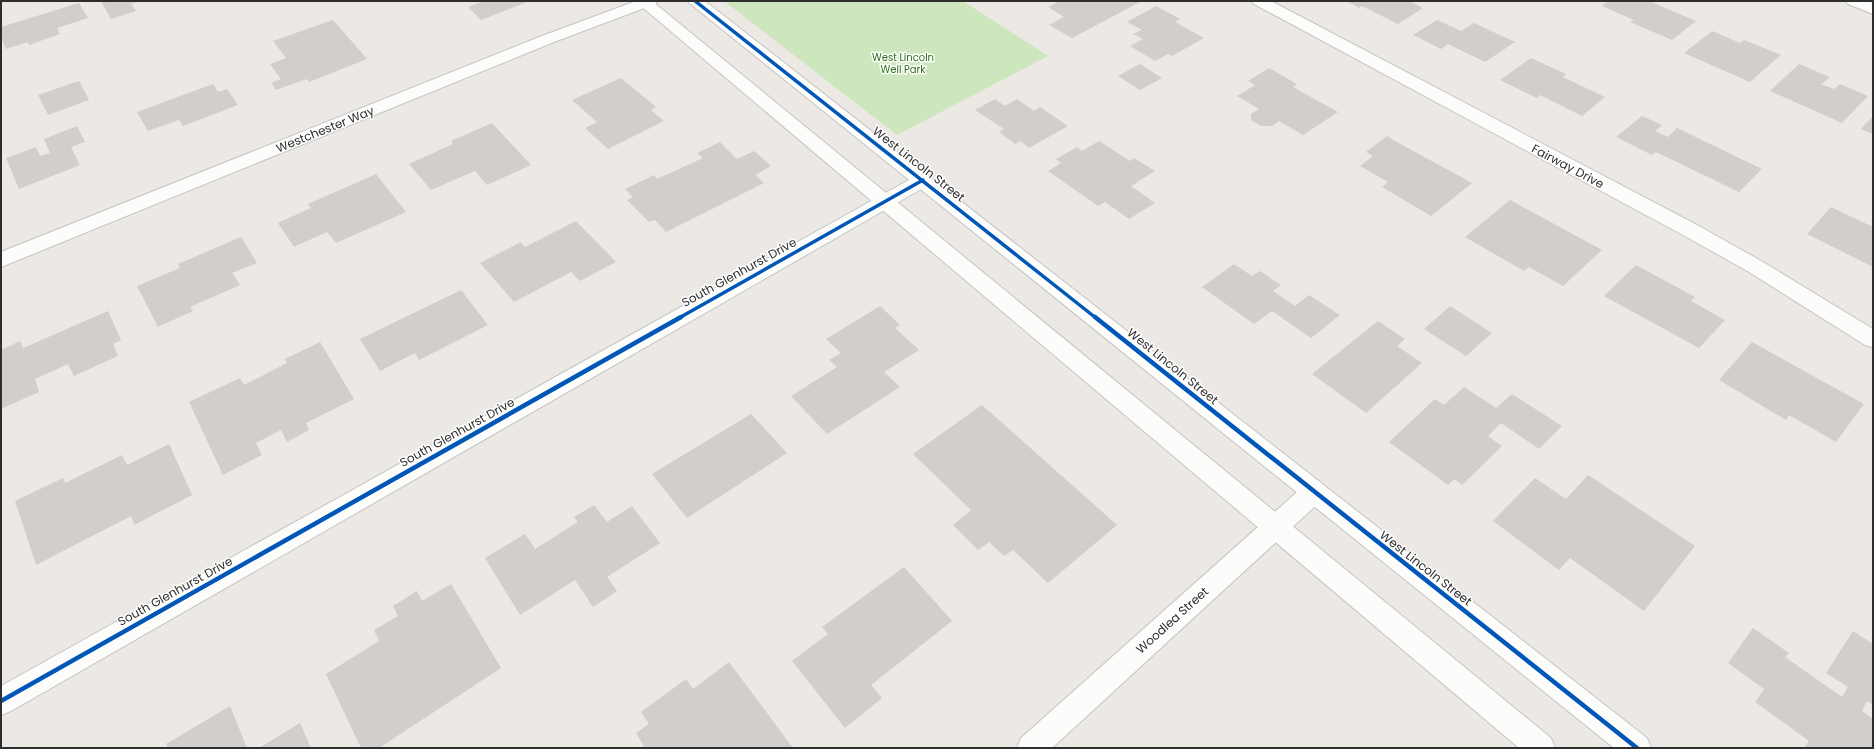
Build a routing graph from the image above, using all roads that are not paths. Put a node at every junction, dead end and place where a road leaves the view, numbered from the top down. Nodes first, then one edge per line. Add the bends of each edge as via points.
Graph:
1 (695, 1) edge
2 (1259, 1) edge
3 (1853, 1) edge
4 (646, 2) edge
5 (1873, 9) edge
6 (923, 180) junction
7 (886, 201) junction
8 (1, 260) edge
9 (1873, 339) edge
10 (1314, 492) junction
11 (1275, 526) junction
12 (1, 701) edge
13 (1031, 748) edge
14 (1541, 748) edge
15 (1637, 748) edge

1 - 6 street, West Lincoln Street
2 - 9 street, Fairway Drive via 1690,230
3 - 5 street
4 - 7 street
4 - 8 street, Westchester Way via 548,39
6 - 7 street, South Glenhurst Drive
6 - 10 street, West Lincoln Street
7 - 11 street
7 - 12 street, South Glenhurst Drive
10 - 11 street, Woodlea Street
10 - 15 street, West Lincoln Street
11 - 13 street, Woodlea Street
11 - 14 street

